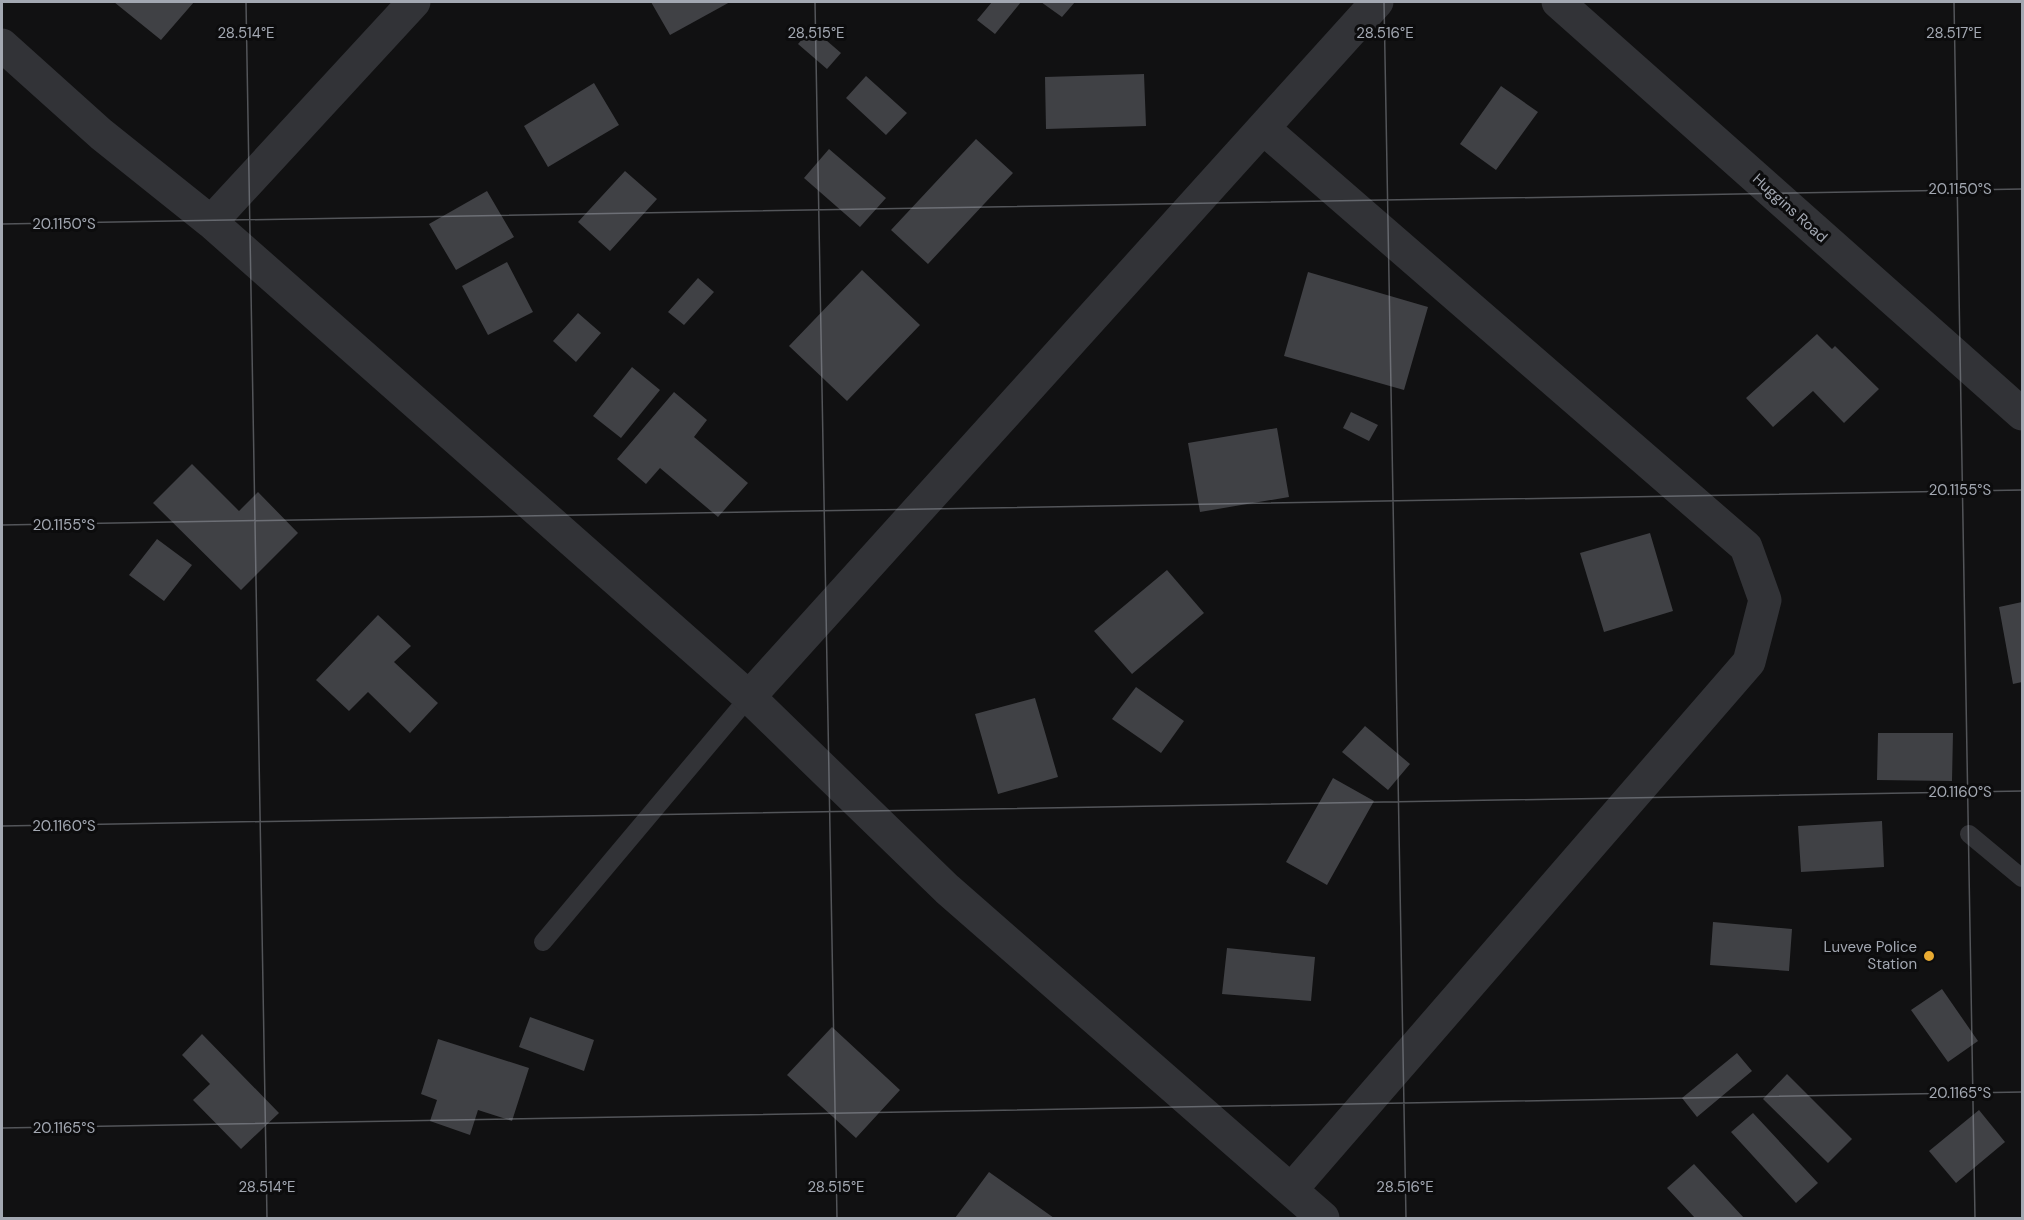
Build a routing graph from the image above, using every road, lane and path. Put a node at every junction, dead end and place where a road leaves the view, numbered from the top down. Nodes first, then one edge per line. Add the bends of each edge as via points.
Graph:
1 (414, 2) edge
2 (1377, 2) edge
3 (1558, 2) edge
4 (2, 45) edge
5 (1263, 128) junction
6 (211, 222) junction
7 (2022, 414) edge
8 (750, 697) junction
9 (1969, 834) dead end
10 (2022, 878) edge
11 (543, 942) dead end
12 (1291, 1190) junction
13 (1323, 1218) edge

1 - 6 street
2 - 5 street
3 - 7 street, Huggins Road
4 - 6 street via 101,134
5 - 8 street
5 - 12 street via 1746,547 1765,600 1749,662
6 - 8 street
8 - 11 lane
8 - 12 street via 947,889
9 - 10 lane
12 - 13 street

